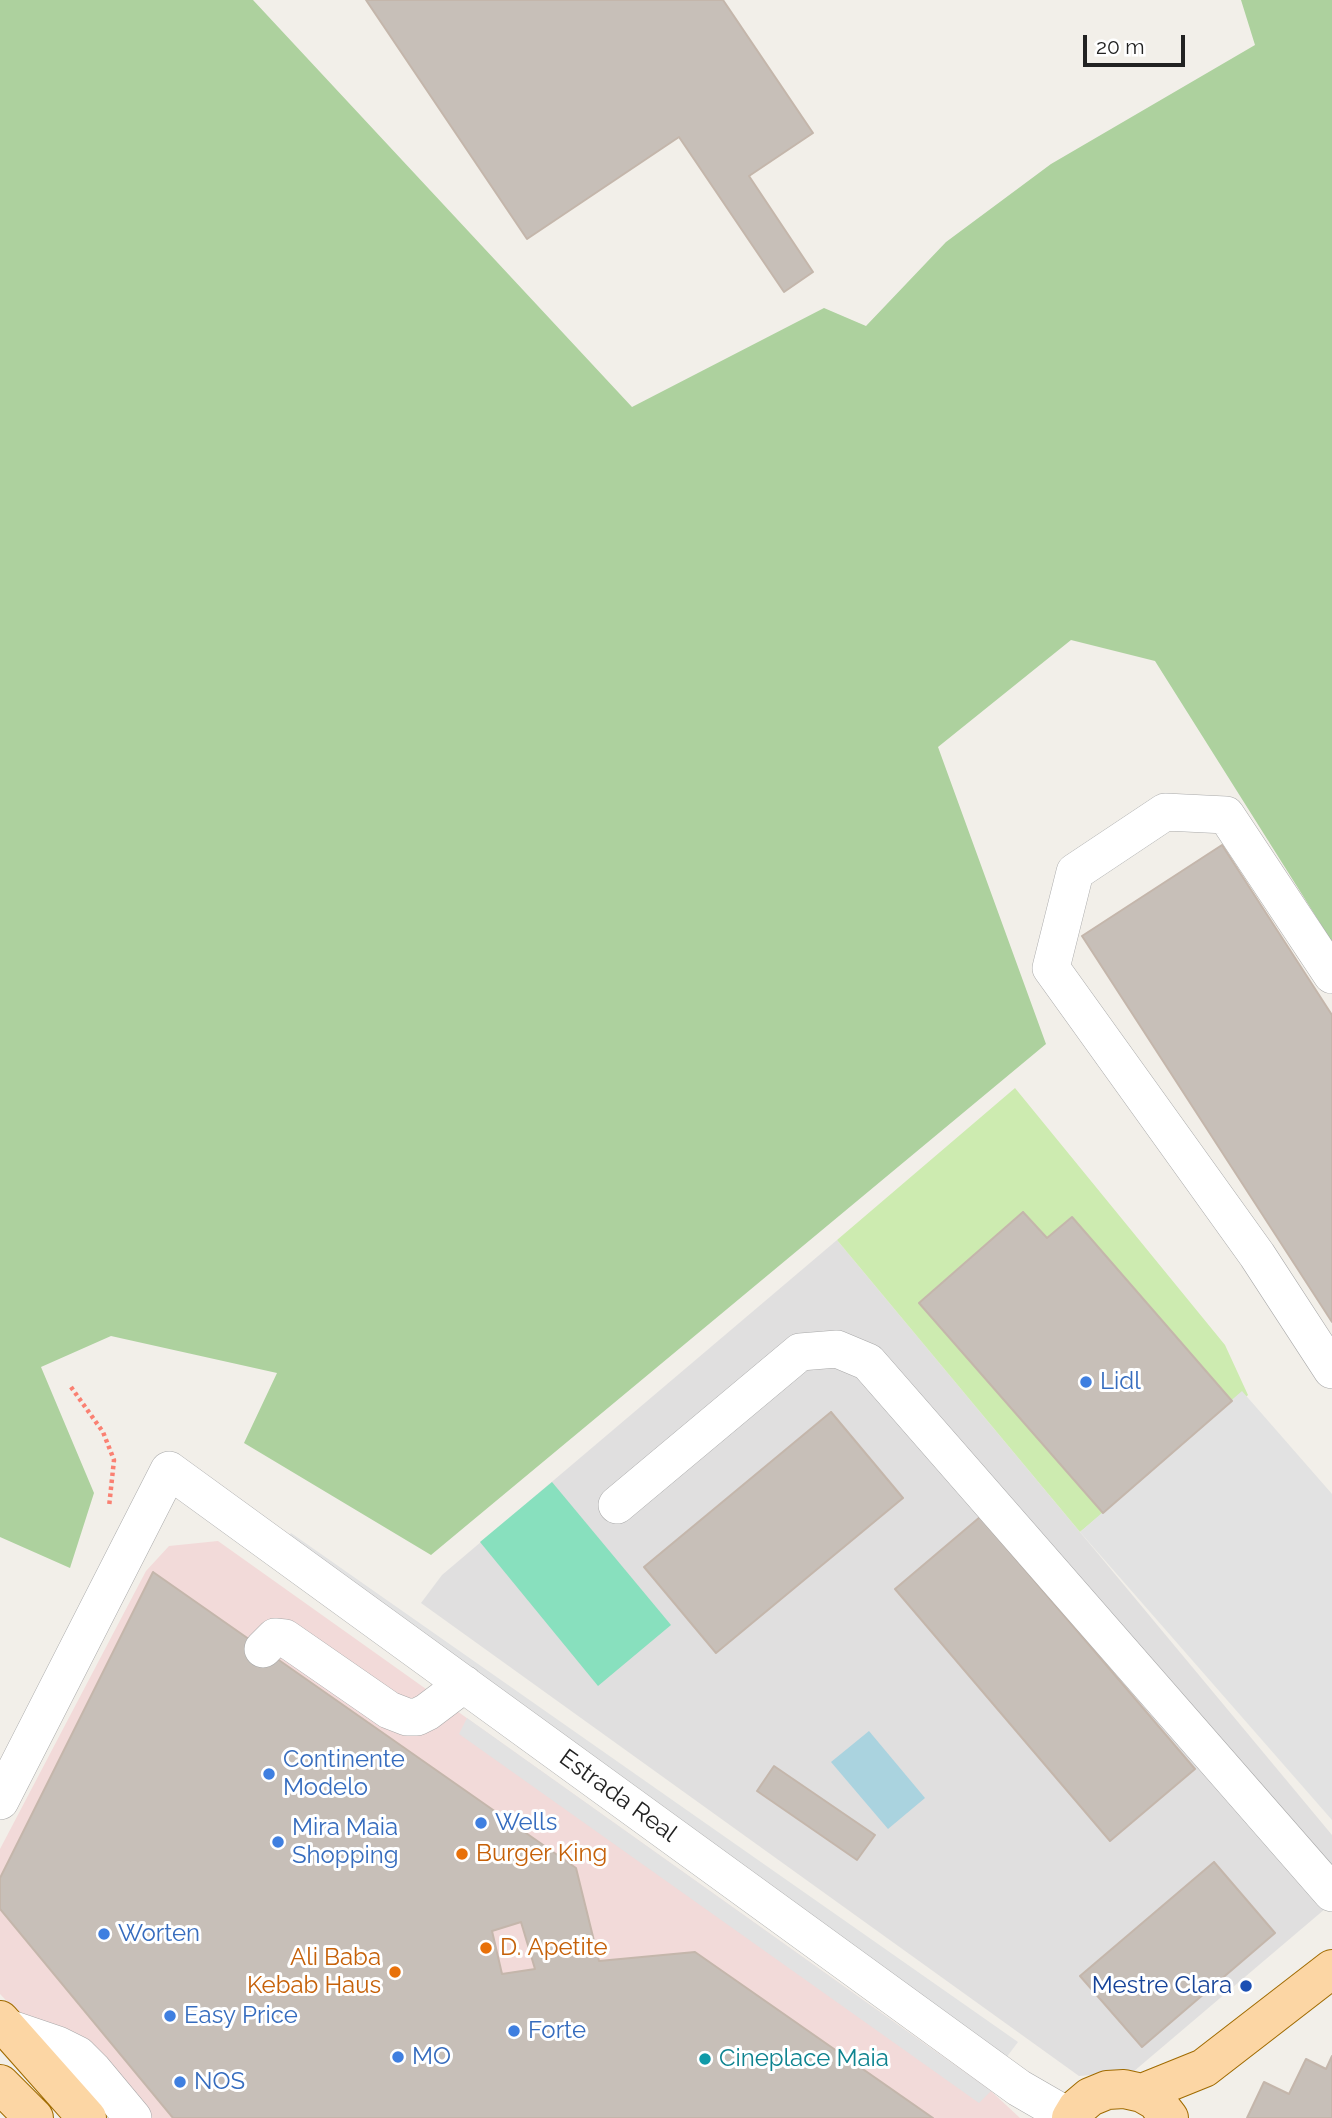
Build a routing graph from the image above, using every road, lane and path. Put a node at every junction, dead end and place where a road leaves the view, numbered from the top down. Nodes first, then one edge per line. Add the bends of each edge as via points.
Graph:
1 (1332, 975) edge
2 (1332, 1370) edge
3 (71, 1387) dead end
4 (617, 1505) dead end
5 (108, 1512) dead end
6 (263, 1649) dead end
7 (464, 1684) junction
8 (0, 1801) edge
9 (1332, 1893) edge
10 (1332, 1969) edge
11 (4, 2024) edge
12 (1203, 2068) junction
13 (0, 2084) edge
14 (1155, 2106) edge
15 (34, 2118) edge
16 (87, 2118) edge
17 (133, 2118) edge
18 (1071, 2118) edge
19 (1177, 2118) edge

1 - 2 street via 1226,815 1165,812 1075,873 1051,968 1257,1255
3 - 5 path via 103,1432 114,1460
4 - 9 street via 800,1352 837,1349 868,1362
6 - 7 street via 275,1637 285,1638 389,1710 407,1717 427,1712
7 - 8 street, Estrada Real via 169,1470
7 - 18 street, Estrada Real via 1019,2088
10 - 12 main road
11 - 16 main road
11 - 17 street via 78,2055
12 - 14 main road
12 - 19 main road
13 - 15 main road
14 - 18 main road via 1124,2089 1107,2090 1090,2097

